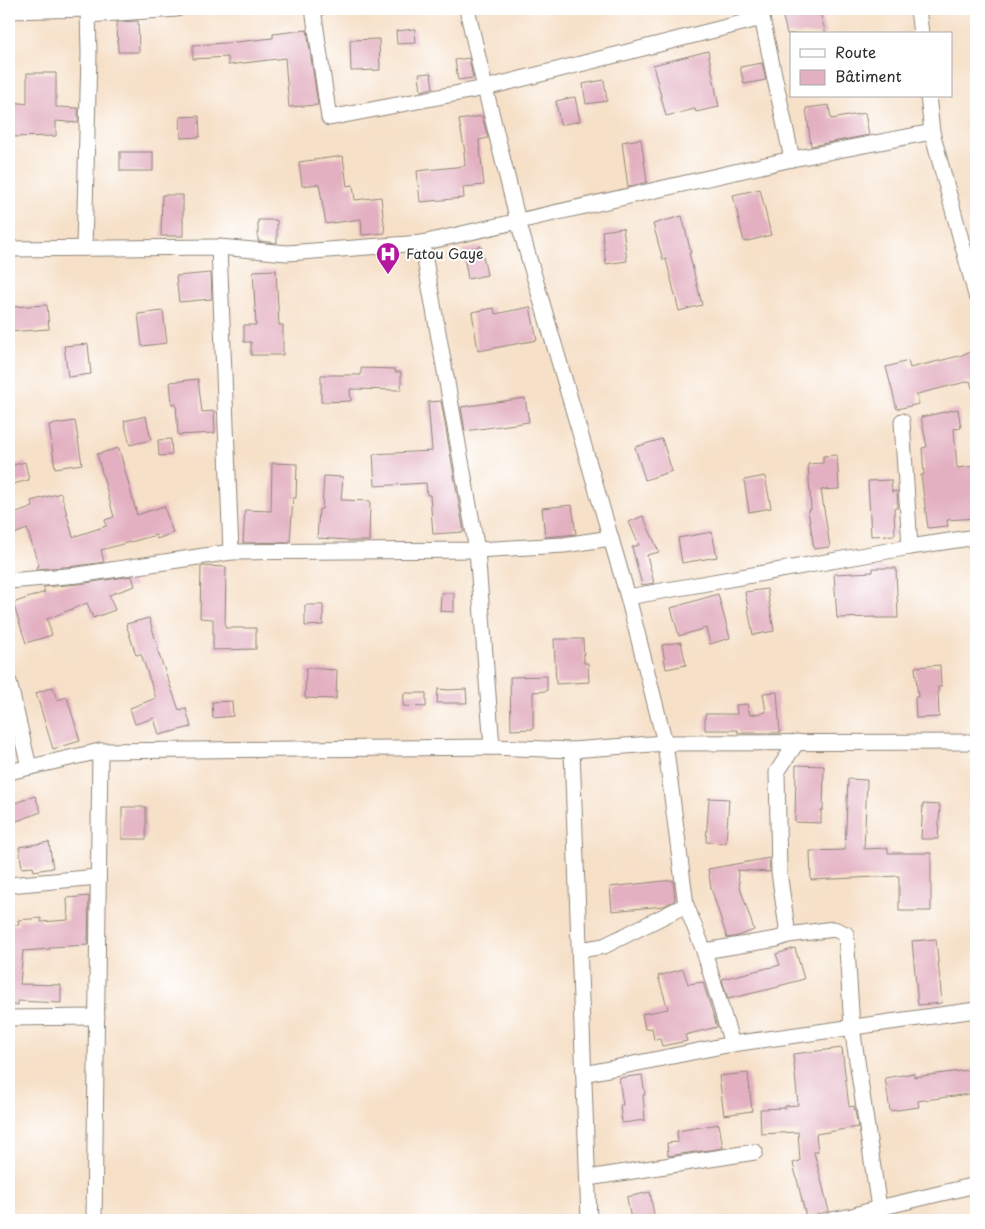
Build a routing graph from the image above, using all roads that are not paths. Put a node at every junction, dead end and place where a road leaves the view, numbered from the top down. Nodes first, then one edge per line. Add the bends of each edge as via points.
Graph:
1 (177, 9) edge
2 (313, 9) edge
3 (467, 9) edge
4 (918, 9) edge
5 (9, 11) edge
6 (88, 11) edge
7 (760, 13) edge
8 (921, 32) edge
9 (485, 88) junction
10 (928, 98) edge
11 (932, 132) junction
12 (792, 159) junction
13 (518, 222) junction
14 (422, 243) junction
15 (219, 247) junction
16 (84, 248) junction
17 (9, 249) edge
18 (976, 289) edge
19 (902, 421) dead end
20 (976, 537) edge
21 (611, 538) junction
22 (910, 547) junction
23 (477, 550) junction
24 (231, 552) junction
25 (9, 581) edge
26 (628, 597) junction
27 (9, 682) edge
28 (797, 742) junction
29 (976, 742) edge
30 (665, 743) junction
31 (492, 747) junction
32 (100, 750) junction
33 (572, 750) junction
34 (29, 767) junction
35 (9, 772) edge
36 (98, 877) junction
37 (9, 885) edge
38 (686, 905) junction
39 (788, 935) junction
40 (580, 950) junction
41 (704, 951) junction
42 (976, 1010) edge
43 (97, 1017) junction
44 (9, 1018) edge
45 (852, 1027) junction
46 (732, 1044) junction
47 (584, 1074) junction
48 (755, 1152) dead end
49 (588, 1178) junction
50 (976, 1186) edge
51 (879, 1208) junction
52 (852, 1218) edge
53 (94, 1220) edge
54 (590, 1220) edge
55 (830, 1220) edge

1 - 6 street
2 - 9 street via 329,118
3 - 9 street
4 - 8 street
5 - 6 street
6 - 16 street
7 - 9 street
7 - 12 street
9 - 13 street
10 - 11 street
11 - 12 street
11 - 18 street
12 - 13 street
13 - 14 street
13 - 21 street
14 - 15 street via 287,252
14 - 23 street
15 - 16 street
15 - 24 street
16 - 17 street
19 - 22 street
20 - 22 street
21 - 23 street via 564,545
21 - 26 street
22 - 26 street
23 - 24 street
23 - 31 street
24 - 25 street via 78,575
26 - 30 street
27 - 34 street
28 - 29 street
28 - 30 street
28 - 39 street via 778,772 779,872
30 - 33 street
30 - 38 street
31 - 32 street
31 - 33 street
32 - 34 street
32 - 36 street
33 - 40 street
34 - 35 street
36 - 37 street
36 - 43 street
38 - 40 street via 604,946
38 - 41 street
39 - 41 street
39 - 45 street via 834,929 846,934
40 - 47 street
41 - 46 street
42 - 45 street
43 - 44 street
43 - 53 street
45 - 46 street
45 - 51 street
46 - 47 street
47 - 49 street
48 - 49 street
49 - 54 street
50 - 51 street
51 - 52 street
52 - 55 street

